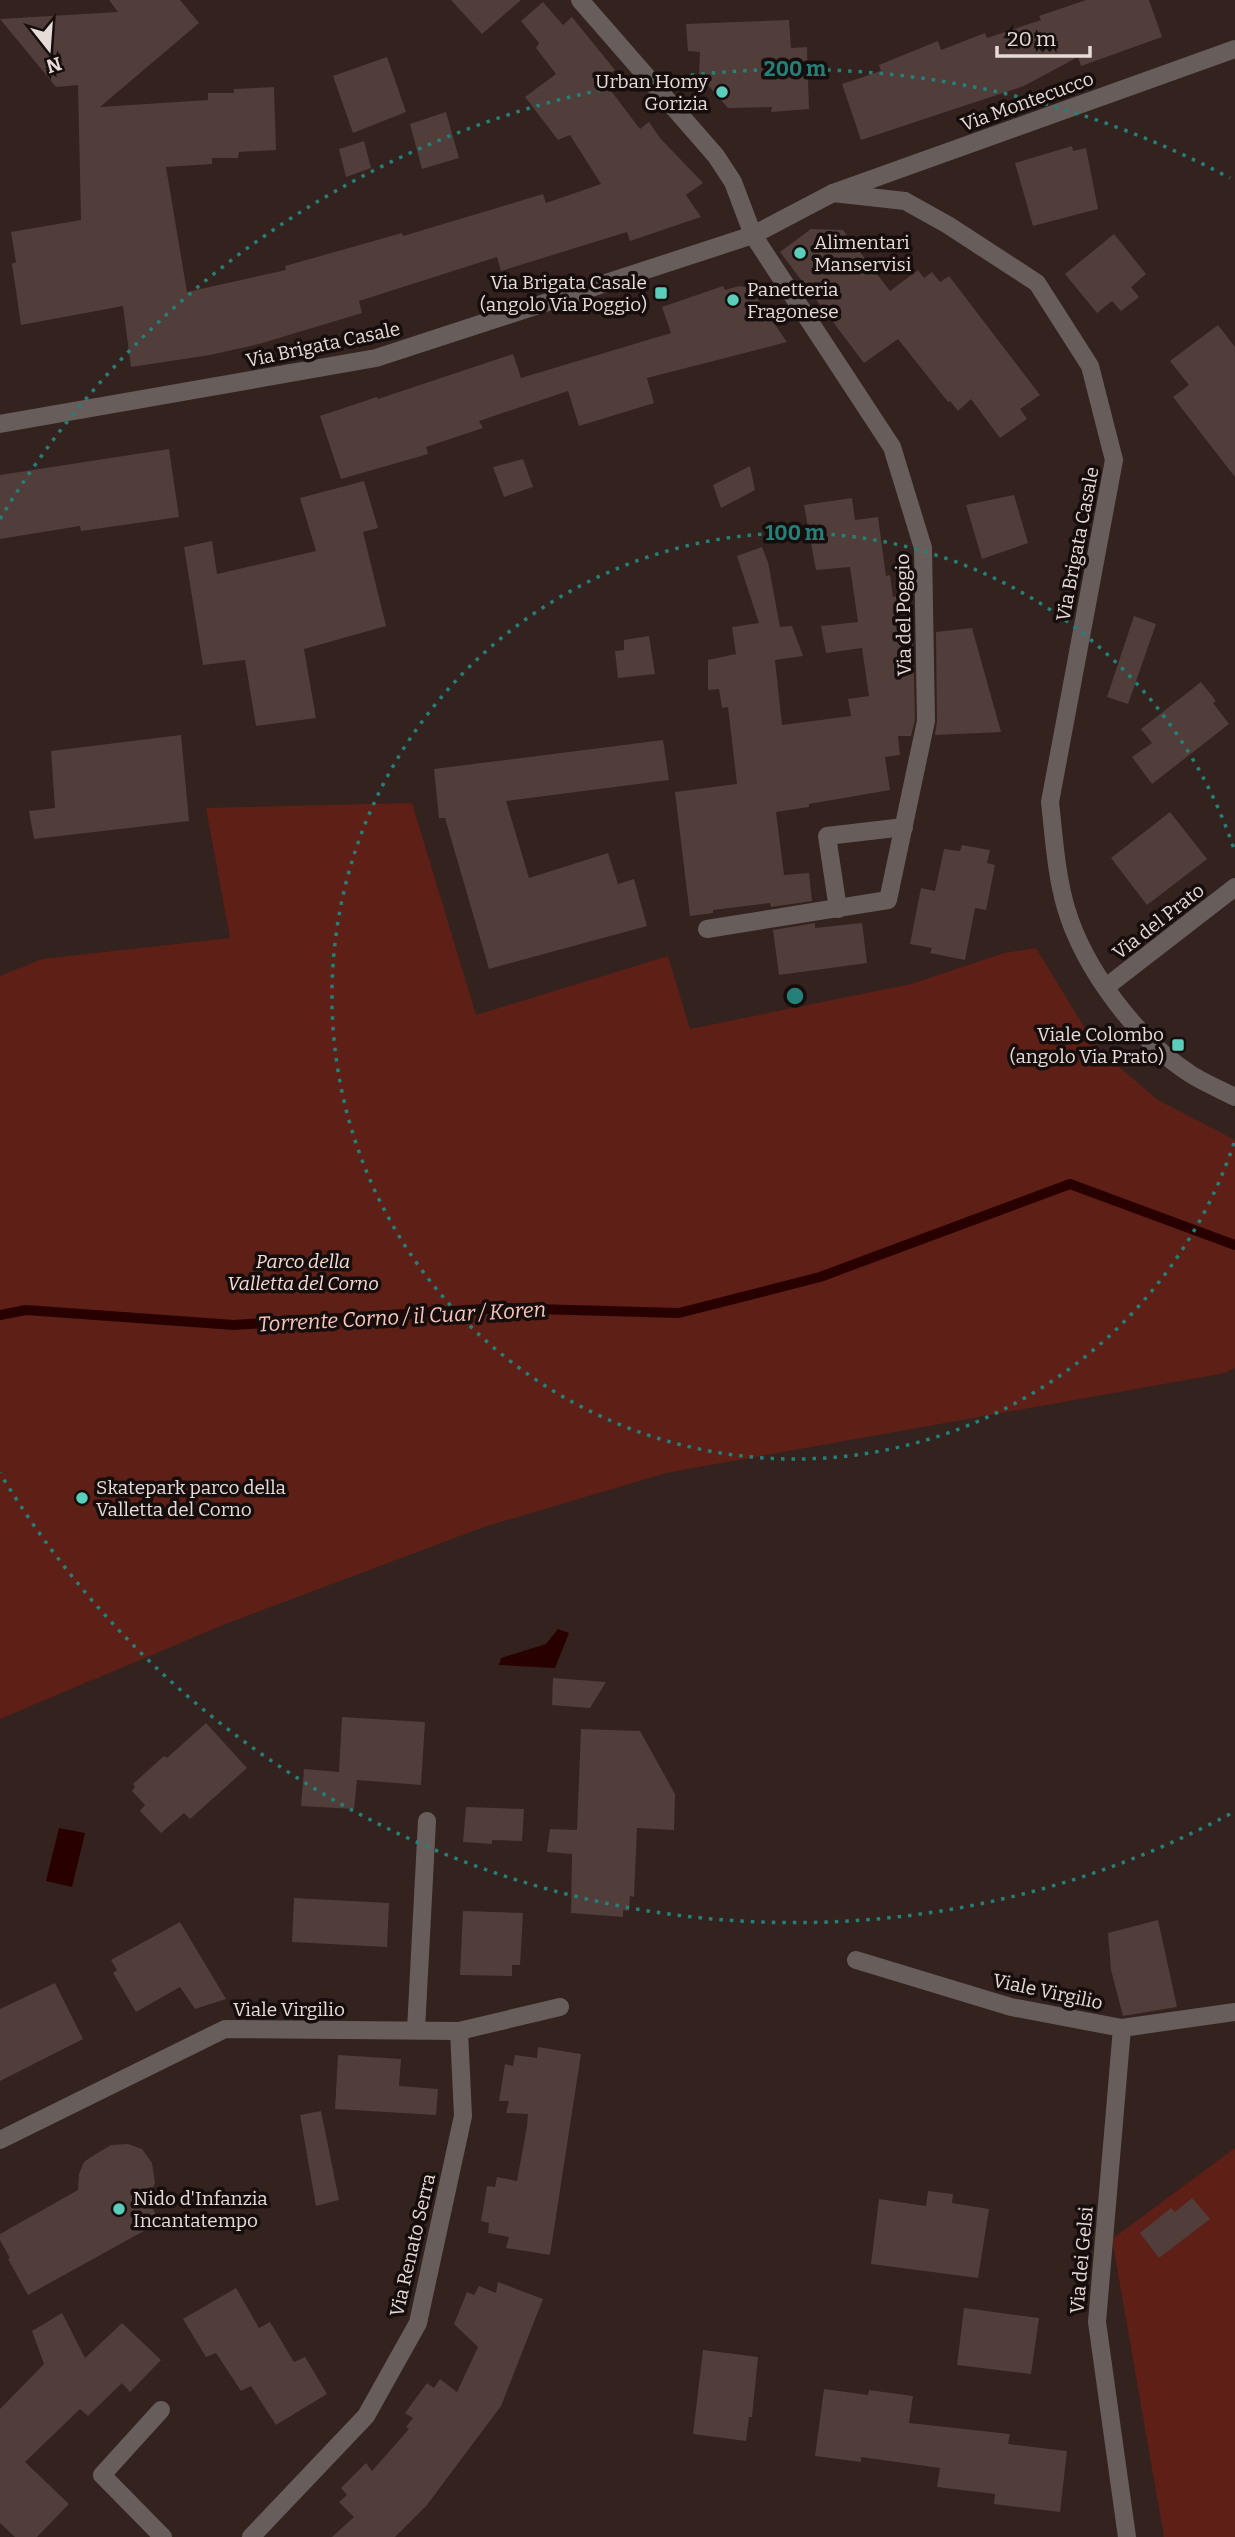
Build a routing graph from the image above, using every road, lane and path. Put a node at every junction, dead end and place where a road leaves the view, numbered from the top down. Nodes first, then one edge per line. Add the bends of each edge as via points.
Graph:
1 (580, 0) edge
2 (1235, 49) edge
3 (833, 192) junction
4 (753, 235) junction
5 (0, 424) edge
6 (904, 827) junction
7 (1235, 887) edge
8 (838, 909) junction
9 (707, 929) dead end
10 (1106, 987) junction
11 (1235, 1097) edge
12 (427, 1821) dead end
13 (856, 1960) dead end
14 (560, 2007) dead end
15 (1235, 2011) edge
16 (1122, 2028) junction
17 (416, 2030) junction
18 (459, 2031) junction
19 (0, 2140) edge
20 (162, 2410) dead end
21 (163, 2537) edge
22 (251, 2537) edge
23 (1127, 2537) edge

1 - 4 street, Via del Poggio via 716,156 733,182
2 - 3 street, Via Montecucco
3 - 4 street, Via Brigata Casale
3 - 10 street, Via Brigata Casale via 905,201 1037,283 1090,366 1114,460 1051,802 1066,907 1083,950
4 - 5 street, Via Brigata Casale via 376,358
4 - 6 street, Via del Poggio via 892,447 923,548 926,721
6 - 8 street, Via del Poggio via 888,900
6 - 8 street via 827,836
7 - 10 street, Via del Prato
8 - 9 street, Via del Poggio
10 - 11 street, Via Brigata Casale via 1136,1029 1191,1075
12 - 17 street
13 - 16 street, Viale Virgilio via 1011,2007
14 - 18 street, Viale Virgilio
15 - 16 street, Viale Virgilio
16 - 23 street, Via dei Gelsi via 1097,2322
17 - 18 street, Viale Virgilio
17 - 19 street, Viale Virgilio via 225,2029
18 - 22 street, Via Renato Serra via 463,2116 418,2323 366,2416
20 - 21 street via 102,2475

